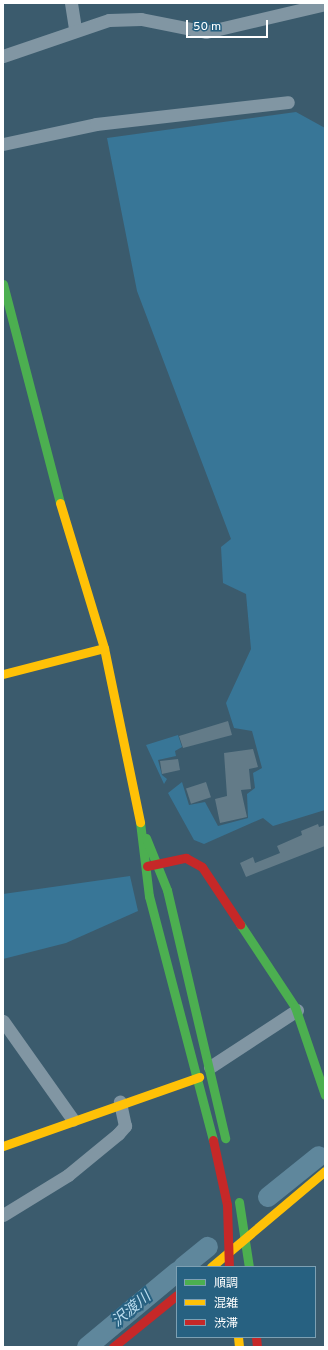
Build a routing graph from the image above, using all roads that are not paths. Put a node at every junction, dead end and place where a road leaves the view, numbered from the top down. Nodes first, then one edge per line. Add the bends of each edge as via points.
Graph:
1 (71, 3) edge
2 (325, 4) edge
3 (75, 29) junction
4 (3, 56) edge
5 (288, 102) dead end
6 (3, 144) edge
7 (3, 284) edge
8 (104, 648) junction
9 (3, 674) edge
10 (141, 828) junction
11 (158, 863) junction
12 (144, 867) junction
13 (297, 1010) junction
14 (3, 1021) edge
15 (210, 1067) junction
16 (199, 1077) junction
17 (325, 1095) edge
18 (120, 1102) junction
19 (73, 1120) junction
20 (3, 1146) edge
21 (228, 1149) dead end
22 (325, 1171) edge
23 (237, 1193) dead end
24 (3, 1215) edge
25 (245, 1238) junction
26 (227, 1254) junction
27 (212, 1266) edge
28 (229, 1266) edge
29 (249, 1266) edge
30 (176, 1296) edge
31 (113, 1347) edge

1 - 3 street
2 - 3 street via 206,32 124,18
3 - 4 street
5 - 6 street via 96,124
7 - 8 street via 52,476
8 - 9 street
8 - 10 street
10 - 11 street
10 - 12 street
11 - 12 street
11 - 13 street via 186,858 202,866 279,977
11 - 15 street
12 - 16 street
13 - 15 street
13 - 17 street
14 - 19 street
15 - 21 street
16 - 18 street
16 - 26 street via 230,1219
18 - 19 street
18 - 24 street via 125,1126 118,1134 68,1175
19 - 20 street
22 - 25 street
23 - 25 street
25 - 26 street
25 - 29 street
26 - 27 street
26 - 28 street
30 - 31 street

